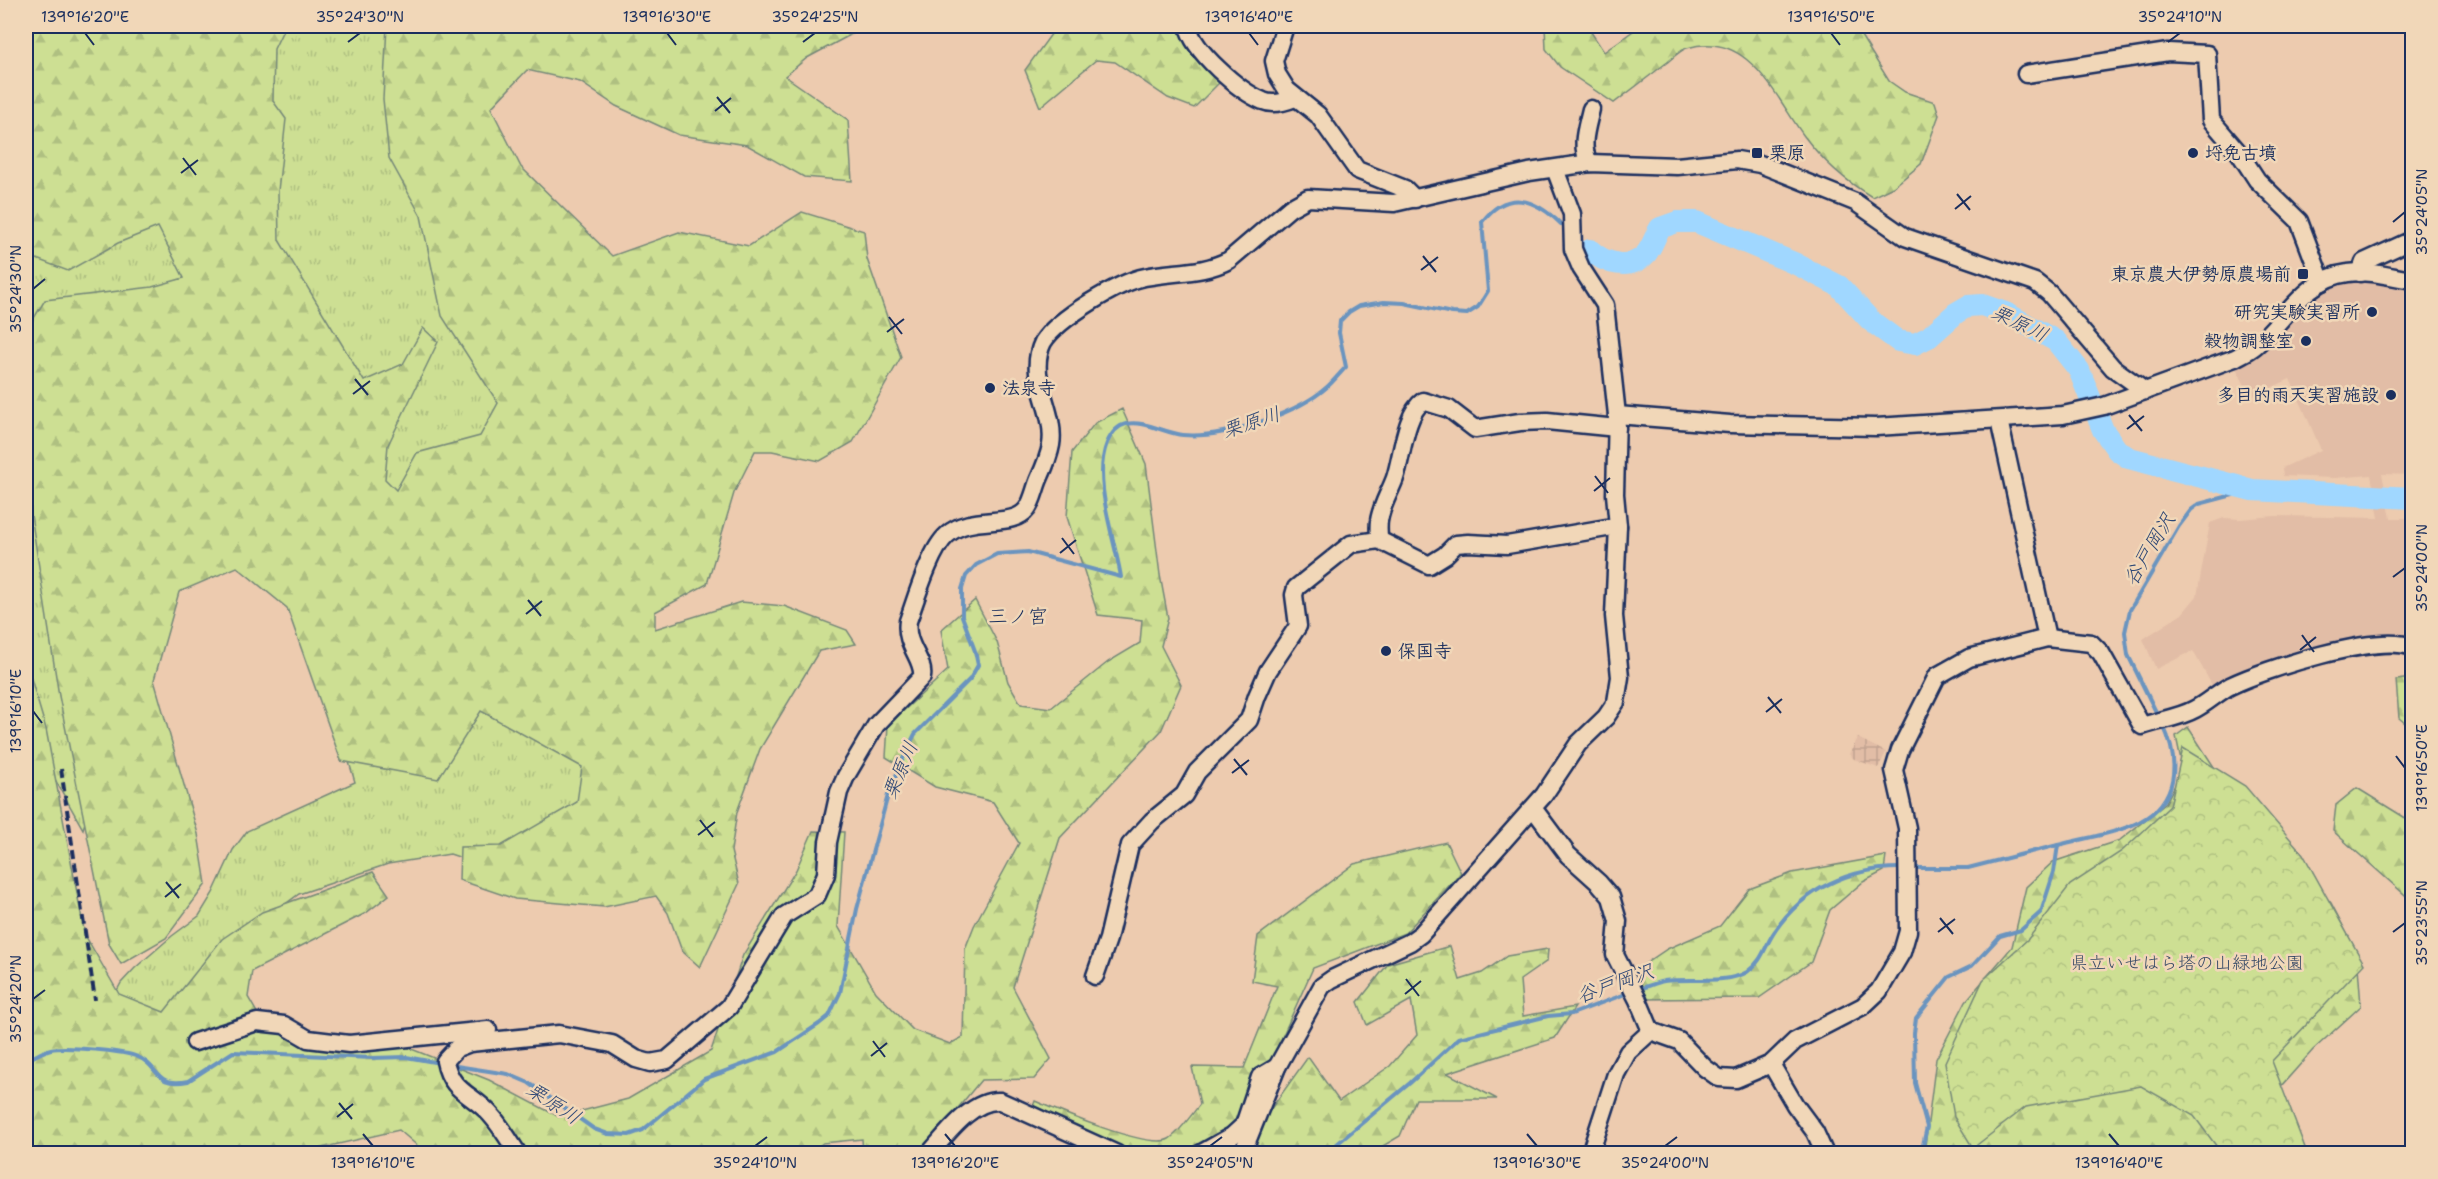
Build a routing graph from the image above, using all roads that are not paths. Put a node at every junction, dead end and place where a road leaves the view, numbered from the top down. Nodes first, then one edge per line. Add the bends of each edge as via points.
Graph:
1 (1188, 26) edge
2 (1285, 26) edge
3 (2026, 74) dead end
4 (1294, 98) junction
5 (1591, 109) dead end
6 (1590, 163) junction
7 (1555, 169) junction
8 (1415, 199) junction
9 (2412, 240) edge
10 (2360, 273) junction
11 (2412, 280) edge
12 (2322, 282) junction
13 (2145, 391) junction
14 (1999, 420) junction
15 (1617, 422) junction
16 (1618, 526) junction
17 (1380, 540) junction
18 (2047, 639) junction
19 (2412, 647) edge
20 (1533, 808) junction
21 (1095, 976) dead end
22 (1651, 1031) junction
23 (518, 1038) junction
24 (195, 1042) dead end
25 (1771, 1064) junction
26 (1277, 1067) junction
27 (936, 1152) edge
28 (518, 1154) edge
29 (1118, 1154) edge
30 (1200, 1154) edge
31 (1242, 1154) edge
32 (1590, 1154) edge
33 (1825, 1154) edge

1 - 4 street via 1209,60 1242,88 1264,102
2 - 4 street via 1274,61 1280,81
3 - 12 street via 2168,52 2207,54 2211,120 2257,180 2300,221
4 - 8 street via 1318,115 1357,170 1405,189
5 - 6 street via 1584,138 1585,156
6 - 7 street
6 - 13 street via 1677,166 1737,160 1760,164 1834,193 1855,202 1905,237 2043,286 2113,368
7 - 8 street
7 - 15 street via 1572,214 1573,249 1605,305
8 - 23 street via 1367,203 1308,198 1218,266 1131,281 1059,325 1044,342 1038,359 1052,442 1030,500 1026,509 1010,520 970,522 946,535 936,547 906,631 920,662 922,677 876,725 846,776 828,842 826,874 817,895 784,916 729,1007 667,1060 650,1063 612,1044 559,1034
9 - 10 street via 2370,258
10 - 11 street
10 - 12 street via 2338,275
12 - 13 street via 2305,294 2254,347 2235,358
13 - 14 street via 2081,411
14 - 15 street via 1876,427
14 - 18 street
15 - 16 street
15 - 17 street via 1520,422 1475,429 1449,408 1423,401 1406,432 1395,478 1381,512
16 - 17 street via 1507,545 1456,544 1429,566
16 - 20 street via 1614,616 1620,677 1616,702 1578,744
17 - 21 street via 1351,544 1296,588 1298,626 1268,671 1250,720 1197,772 1184,795 1130,845 1108,939
18 - 19 street via 2096,646 2142,726 2193,710 2228,687 2304,659 2372,645 2401,642
18 - 25 street via 1969,658 1937,676 1893,770 1907,828 1909,910 1902,952 1879,991 1863,1006 1796,1041
20 - 22 street via 1568,855 1611,897 1618,921 1615,955
20 - 26 street via 1416,938 1322,986
22 - 25 street via 1678,1041 1705,1068 1726,1080 1745,1077
22 - 32 street via 1628,1052 1616,1074
23 - 24 street via 507,1028 349,1044 308,1039 284,1025 257,1022
23 - 28 street via 470,1043 458,1048 446,1067 455,1085 490,1115
25 - 33 street
26 - 30 street via 1260,1077 1244,1125
26 - 31 street
27 - 29 street via 974,1108 1000,1101

